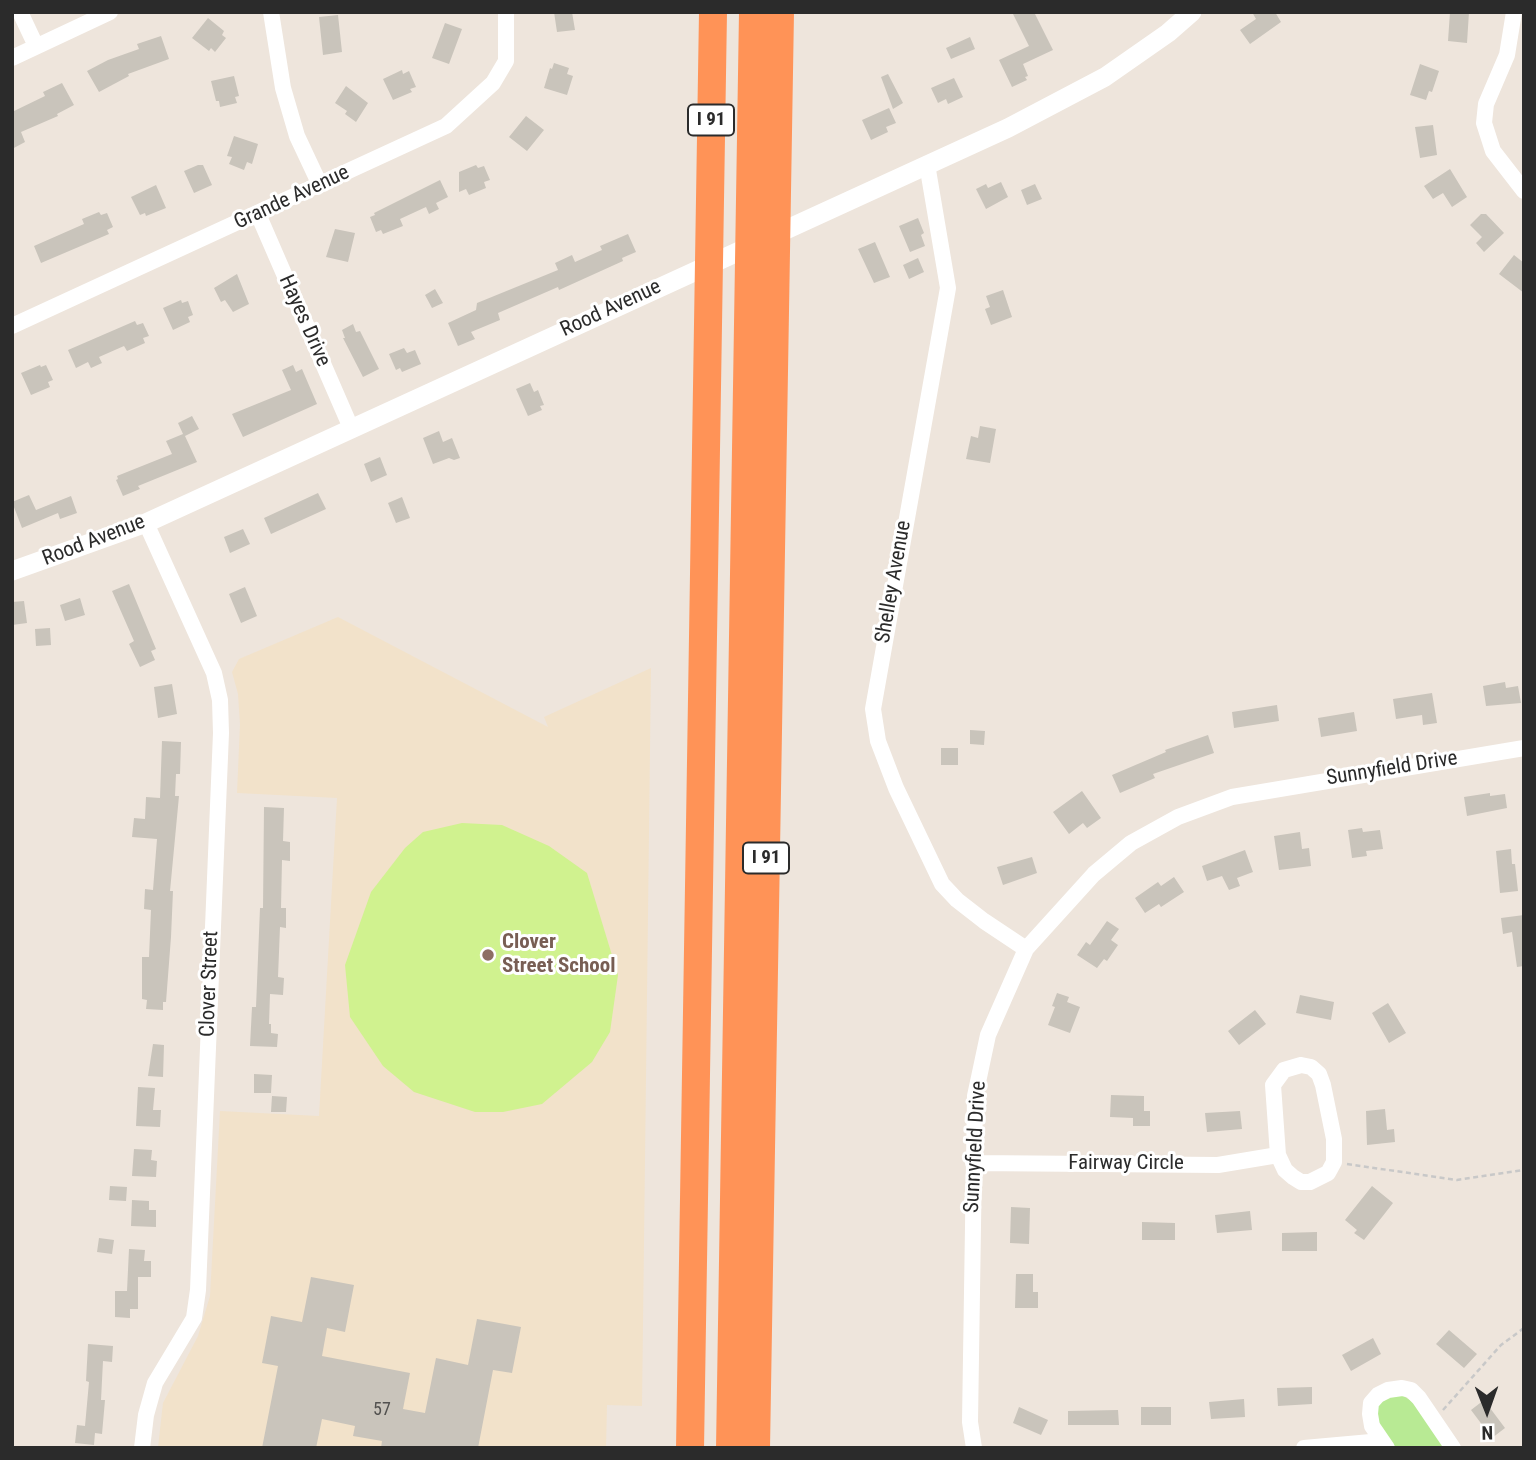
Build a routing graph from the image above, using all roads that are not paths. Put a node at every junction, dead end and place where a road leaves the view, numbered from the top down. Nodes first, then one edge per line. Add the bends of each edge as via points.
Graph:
1 (20, 12) edge
2 (110, 12) edge
3 (271, 12) edge
4 (506, 12) edge
5 (698, 12) edge
6 (713, 12) edge
7 (739, 12) edge
8 (753, 12) edge
9 (780, 12) edge
10 (1192, 12) edge
11 (1514, 12) edge
12 (36, 46) junction
13 (12, 58) edge
14 (712, 78) junction
15 (927, 164) junction
16 (320, 185) junction
17 (1524, 191) edge
18 (744, 213) junction
19 (257, 214) junction
20 (743, 284) junction
21 (12, 327) edge
22 (351, 428) junction
23 (146, 523) junction
24 (12, 571) edge
25 (1524, 748) edge
26 (1026, 949) junction
27 (1278, 1155) junction
28 (973, 1163) junction
29 (1385, 1444) edge
30 (142, 1448) edge
31 (690, 1448) edge
32 (717, 1448) edge
33 (730, 1448) edge
34 (757, 1448) edge
35 (974, 1448) edge
36 (1304, 1448) edge
37 (1453, 1448) edge

1 - 12 street
2 - 12 street
3 - 16 street via 283,88 297,136
4 - 16 street, Grande Avenue via 506,61 493,83 446,126
5 - 14 highway
6 - 14 highway, I 91
7 - 18 highway
8 - 18 highway
9 - 34 highway, I 91
10 - 15 street, Rood Avenue via 1105,78
11 - 17 street via 1507,55 1486,104 1484,122 1493,151
12 - 13 street
14 - 31 highway, I 91
15 - 22 street, Rood Avenue
15 - 26 street, Shelley Avenue via 948,288 873,709 878,741 896,788 942,884 984,921
16 - 19 street, Grande Avenue
18 - 20 highway
19 - 21 street, Grande Avenue
19 - 22 street, Hayes Drive
20 - 32 highway
20 - 33 highway
22 - 23 street, Rood Avenue
23 - 24 street, Rood Avenue
23 - 30 street, Clover Street via 214,673 221,733 198,1290 194,1318 156,1383
25 - 26 street, Sunnyfield Drive via 1232,797 1178,817 1131,843 1094,874
26 - 28 street, Sunnyfield Drive via 988,1035 975,1096
27 - 27 street via 1273,1085 1284,1070 1301,1065 1311,1068 1324,1085 1334,1162 1320,1179 1301,1182 1285,1170
27 - 28 street, Fairway Circle via 1218,1165
28 - 35 street, Sunnyfield Drive via 970,1422
29 - 36 street
29 - 37 street via 1372,1426 1371,1403 1388,1390 1402,1388 1419,1398

